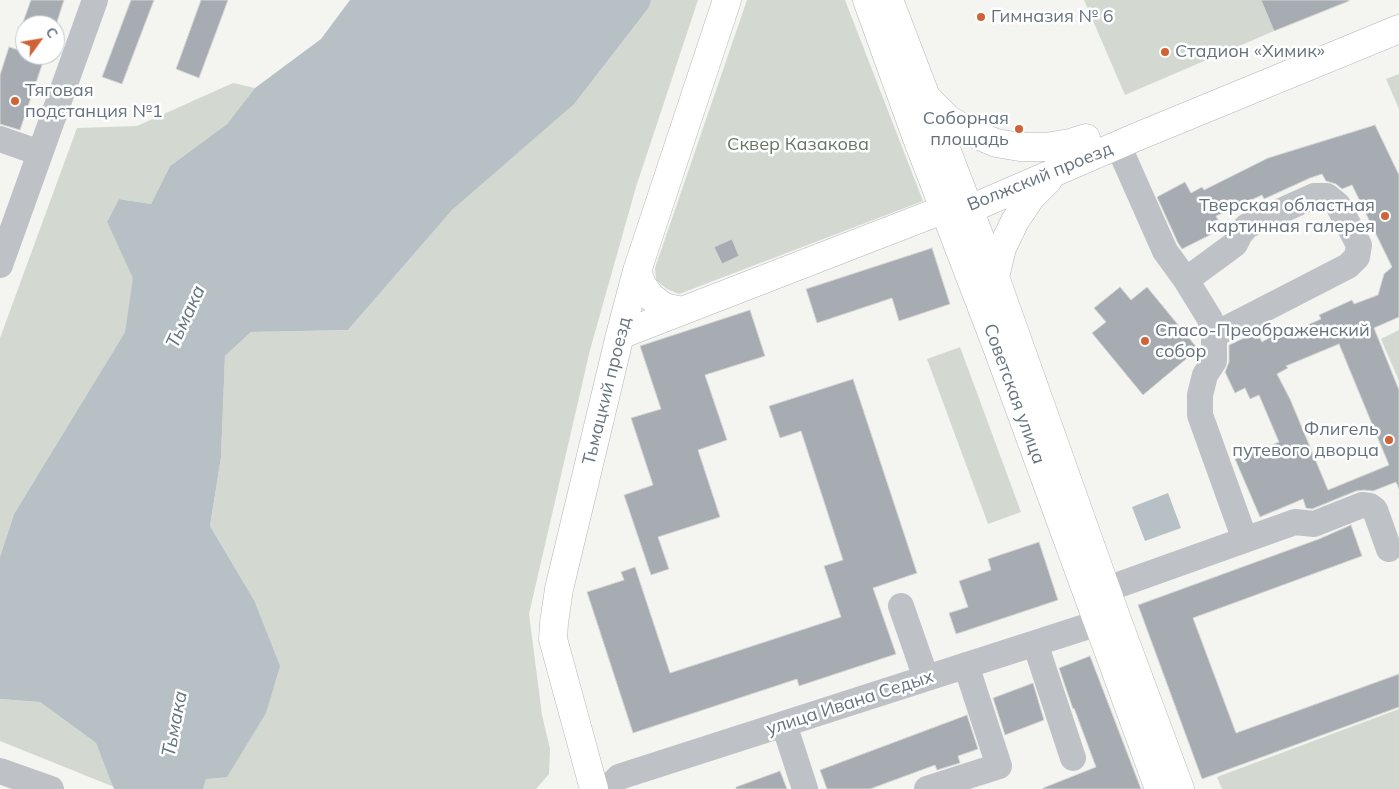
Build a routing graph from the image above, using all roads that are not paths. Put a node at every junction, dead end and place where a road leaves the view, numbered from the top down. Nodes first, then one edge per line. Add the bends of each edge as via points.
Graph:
1 (95, 0) edge
2 (727, 0) edge
3 (867, 0) edge
4 (889, 0) edge
5 (1399, 9) edge
6 (1399, 29) edge
7 (927, 98) junction
8 (1086, 138) junction
9 (0, 139) edge
10 (1118, 145) junction
11 (40, 153) junction
12 (1059, 170) junction
13 (959, 204) junction
14 (0, 265) edge
15 (637, 271) junction
16 (995, 277) junction
17 (1186, 280) junction
18 (682, 311) junction
19 (620, 335) junction
20 (1214, 335) junction
21 (1244, 540) junction
22 (1389, 550) dead end
23 (1107, 589) junction
24 (901, 606) dead end
25 (1107, 620) junction
26 (1035, 643) junction
27 (966, 665) junction
28 (926, 678) junction
29 (784, 724) junction
30 (1073, 758) dead end
31 (0, 771) edge
32 (51, 789) edge
33 (594, 789) edge
34 (607, 789) edge
35 (805, 789) edge
36 (927, 789) edge
37 (1159, 789) edge
38 (1180, 789) edge

1 - 11 street
2 - 15 main road, Тьмацкий проезд
3 - 13 main road, Советская улица via 915,133
4 - 7 main road, Советская улица
5 - 8 main road, Волжский проезд
6 - 10 main road, Волжский проезд
7 - 8 main road via 948,119 996,142 1045,148
7 - 13 main road, Советская улица
8 - 13 main road, Волжский проезд
9 - 11 street
10 - 12 main road, Волжский проезд
10 - 17 street via 1165,251
11 - 14 street
12 - 13 main road, Волжский проезд
12 - 16 main road via 1018,215 1002,248
13 - 16 main road, Советская улица
13 - 18 main road
13 - 25 main road, Советская улица via 988,322
15 - 18 main road via 650,296 661,305
15 - 19 main road, Тьмацкий проезд
16 - 23 main road, Советская улица
17 - 20 street via 1210,320
17 - 20 street via 1235,244 1247,226 1314,196 1327,196 1338,205 1359,245 1357,257 1348,266
18 - 19 main road
19 - 33 main road, Тьмацкий проезд via 560,580 553,639
20 - 21 street via 1214,361 1205,375 1200,415
21 - 22 street via 1295,522 1314,524 1362,505 1375,510
21 - 23 street
23 - 25 main road, Советская улица
24 - 28 street
25 - 26 street, улица Ивана Седых
25 - 37 main road, Советская улица
25 - 38 main road, Советская улица
26 - 27 street, улица Ивана Седых
26 - 30 street
27 - 28 street, улица Ивана Седых
27 - 36 street via 999,766
28 - 29 street, улица Ивана Седых
29 - 34 street, улица Ивана Седых via 619,777
29 - 35 street
31 - 32 street

